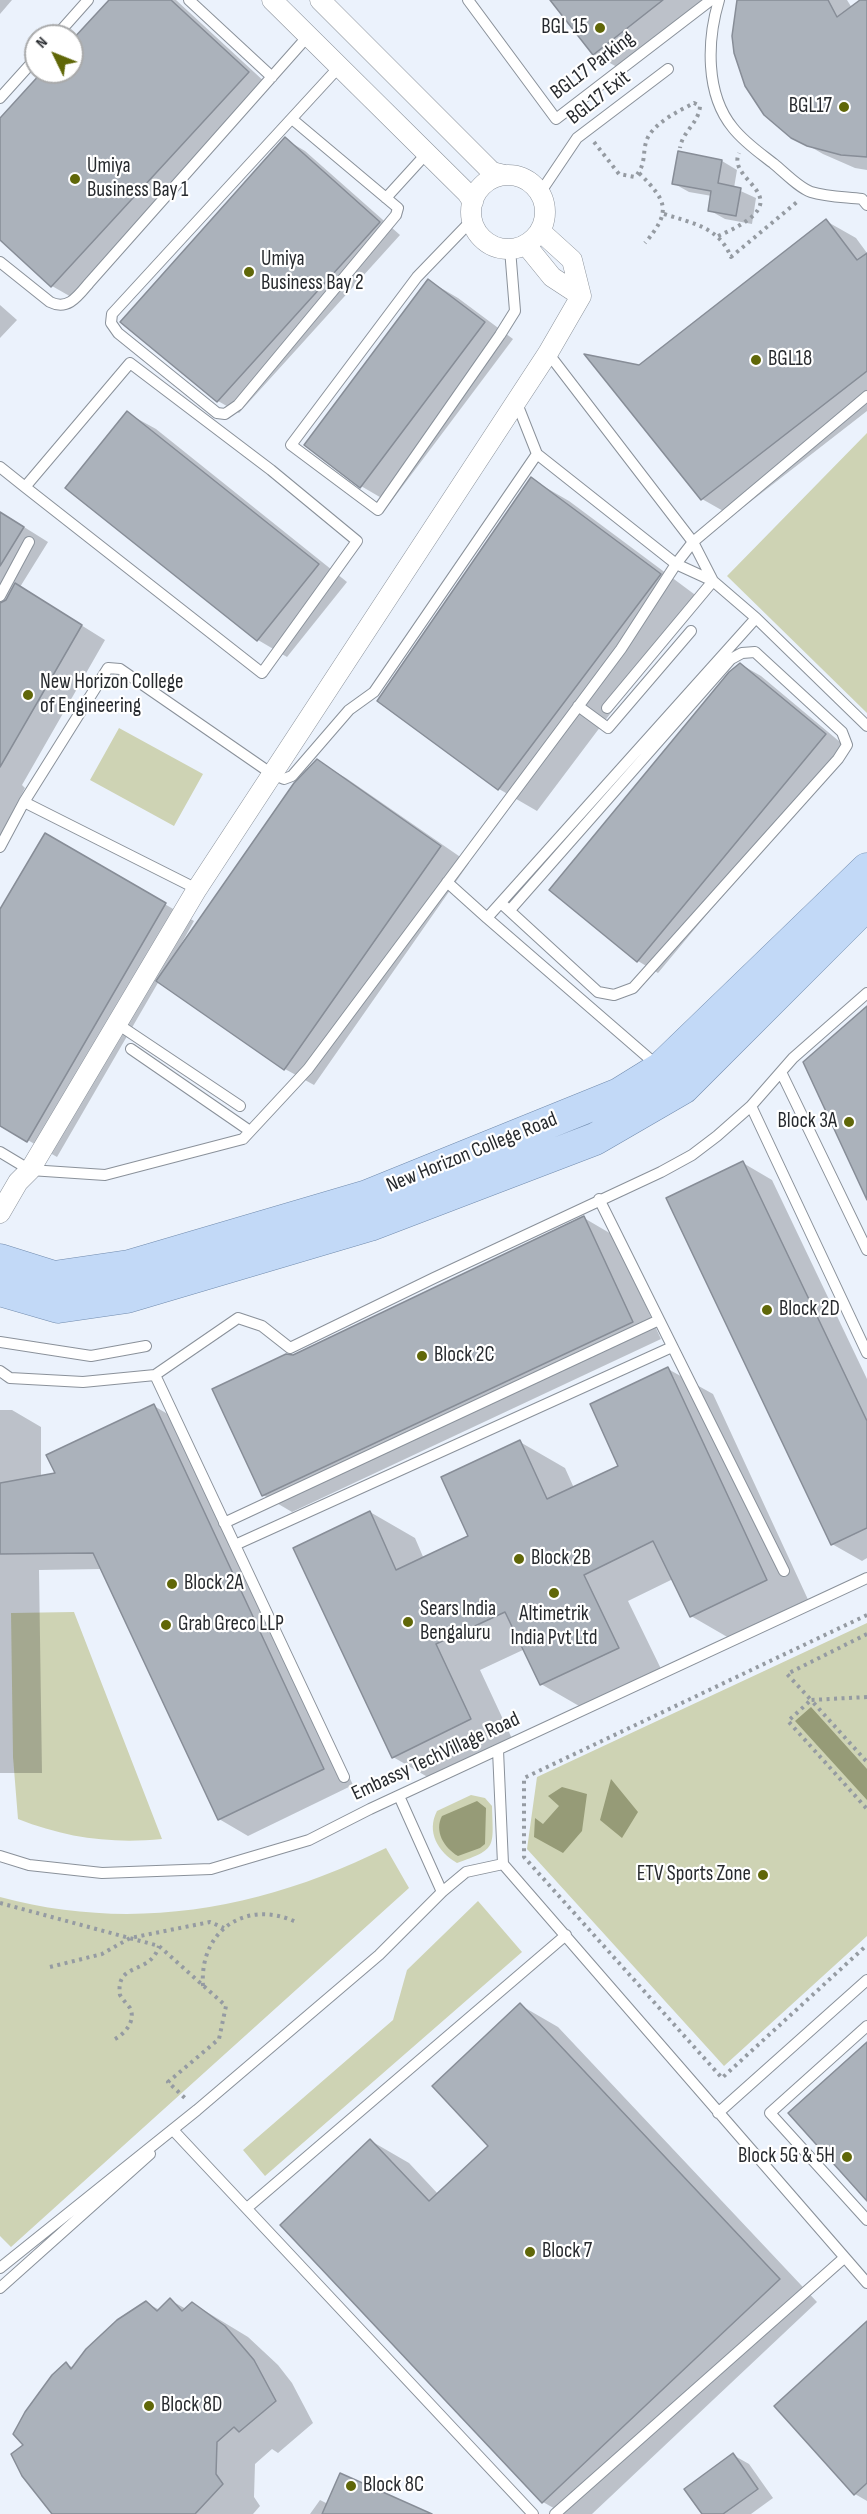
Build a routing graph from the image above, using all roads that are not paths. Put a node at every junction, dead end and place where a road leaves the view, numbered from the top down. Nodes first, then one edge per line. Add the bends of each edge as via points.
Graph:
1 (88, 0) edge
2 (189, 0) edge
3 (272, 0) edge
4 (320, 0) edge
5 (468, 0) edge
6 (711, 0) edge
7 (719, 0) edge
8 (67, 24) edge
9 (308, 36) junction
10 (339, 67) junction
11 (668, 69) dead end
12 (24, 71) edge
13 (272, 77) junction
14 (0, 98) edge
15 (292, 119) junction
16 (427, 153) junction
17 (504, 175) junction
18 (540, 193) junction
19 (386, 198) junction
20 (867, 205) edge
21 (472, 211) junction
22 (540, 231) junction
23 (518, 247) junction
24 (0, 262) edge
25 (581, 296) junction
26 (548, 352) junction
27 (867, 396) edge
28 (516, 400) junction
29 (537, 454) junction
30 (0, 467) edge
31 (25, 487) junction
32 (29, 542) dead end
33 (693, 543) junction
34 (676, 564) junction
35 (713, 581) junction
36 (0, 596) edge
37 (756, 618) junction
38 (691, 631) dead end
39 (578, 706) junction
40 (607, 708) dead end
41 (867, 726) edge
42 (272, 774) junction
43 (24, 802) junction
44 (0, 847) edge
45 (867, 869) edge
46 (447, 882) junction
47 (197, 889) junction
48 (501, 903) junction
49 (867, 904) edge
50 (510, 910) junction
51 (488, 918) junction
52 (867, 993) edge
53 (116, 1023) junction
54 (131, 1049) dead end
55 (781, 1071) junction
56 (673, 1078) junction
57 (240, 1106) dead end
58 (750, 1106) junction
59 (250, 1131) junction
60 (0, 1152) edge
61 (30, 1170) junction
62 (598, 1199) junction
63 (0, 1213) edge
64 (867, 1250) edge
65 (0, 1260) edge
66 (0, 1290) edge
67 (659, 1320) junction
68 (0, 1342) edge
69 (146, 1346) dead end
70 (672, 1347) junction
71 (867, 1353) edge
72 (0, 1371) edge
73 (154, 1375) junction
74 (224, 1523) junction
75 (235, 1545) junction
76 (784, 1571) dead end
77 (867, 1578) edge
78 (498, 1750) junction
79 (344, 1777) dead end
80 (399, 1796) junction
81 (0, 1856) edge
82 (503, 1864) junction
83 (442, 1892) junction
84 (566, 1935) junction
85 (867, 1980) edge
86 (867, 2026) edge
87 (718, 2113) junction
88 (173, 2130) junction
89 (160, 2139) junction
90 (247, 2208) junction
91 (867, 2220) edge
92 (844, 2258) junction
93 (0, 2268) edge
94 (867, 2283) edge
95 (0, 2288) edge
96 (533, 2514) edge
97 (555, 2514) edge

1 - 8 lane
2 - 13 lane
3 - 9 street
4 - 17 street via 492,172
5 - 6 lane, BGL17 Parking via 556,120
7 - 20 lane via 711,44 713,84 720,109 731,127 810,192 862,199
9 - 10 street
9 - 13 lane
10 - 15 lane
10 - 16 street
11 - 18 lane, BGL17 Exit via 577,138
12 - 14 lane
13 - 24 lane via 68,304 58,306 50,302
15 - 19 lane
15 - 19 lane via 112,314 111,323 118,333 216,413 225,414 238,405 396,216 398,208
16 - 19 lane
16 - 21 street via 467,193
17 - 18 street via 526,180
17 - 21 street via 487,182 476,194
18 - 22 street via 545,212
21 - 23 street via 477,232 488,243
21 - 23 lane via 417,277 291,445 378,510 515,311
22 - 23 street
22 - 25 street via 572,260
23 - 25 street
25 - 26 street
26 - 28 street
26 - 33 lane
27 - 33 lane
28 - 29 lane
28 - 42 street
29 - 34 lane
29 - 42 lane via 375,692 349,710 292,776 284,779
30 - 31 lane
31 - 31 lane via 130,363 357,541 262,673
32 - 36 lane
33 - 34 lane
33 - 35 lane
34 - 35 lane
34 - 39 lane via 621,649
35 - 37 lane
35 - 40 lane
37 - 41 lane
37 - 48 lane
38 - 39 lane via 608,728
39 - 46 lane
42 - 43 lane via 120,669 108,668
42 - 47 street
43 - 44 lane
43 - 47 lane
45 - 56 main road, New Horizon College Road
46 - 51 lane
46 - 59 lane via 308,1069
47 - 53 street
48 - 50 lane
48 - 51 lane
49 - 56 main road, New Horizon College Road
50 - 50 lane via 598,992 614,994 633,988 838,759 847,746 842,732 755,652 742,652 731,659
51 - 56 lane
52 - 55 lane
53 - 57 lane
53 - 61 street
54 - 59 lane
55 - 58 lane
55 - 64 lane
56 - 65 main road, New Horizon College Road via 619,1094 367,1196 129,1266 54,1277
56 - 66 main road, New Horizon College Road via 595,1139 370,1225 126,1297 58,1307
58 - 62 lane via 692,1155
58 - 71 lane
59 - 61 lane via 243,1139 105,1174
60 - 61 lane
61 - 63 street
62 - 67 lane
62 - 73 lane via 290,1348 262,1326 238,1318
67 - 70 lane
67 - 74 lane
68 - 69 lane via 91,1356
70 - 75 lane
70 - 76 lane
72 - 73 lane via 10,1378 83,1382
73 - 74 lane
74 - 75 lane
75 - 79 lane
77 - 78 lane, Embassy TechVillage Road
78 - 80 lane, Embassy TechVillage Road
78 - 82 lane
80 - 81 lane, Embassy TechVillage Road via 309,1840 211,1869 102,1873 29,1865
80 - 83 lane
82 - 83 lane via 466,1872
82 - 84 lane
83 - 88 lane via 379,1955
84 - 87 lane
84 - 90 lane
85 - 87 lane
86 - 91 lane via 770,2113
87 - 92 lane
88 - 89 lane
88 - 90 lane
89 - 93 lane
89 - 95 lane via 145,2160
90 - 96 lane
92 - 94 lane
92 - 97 lane

